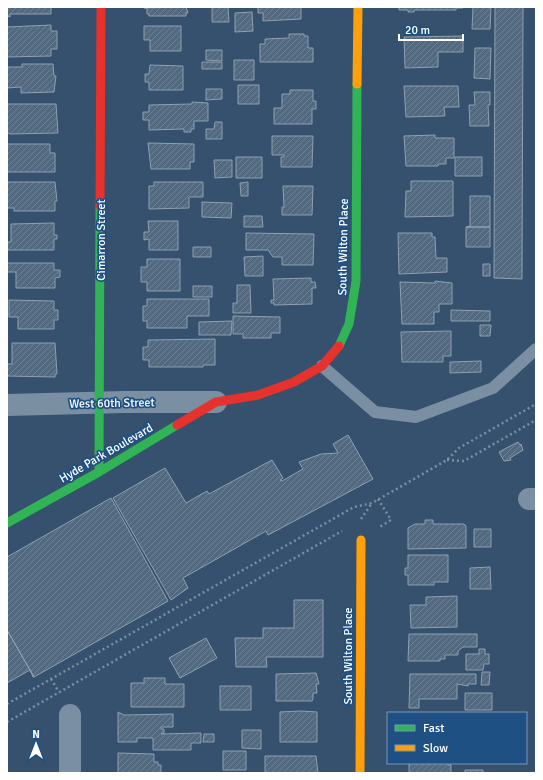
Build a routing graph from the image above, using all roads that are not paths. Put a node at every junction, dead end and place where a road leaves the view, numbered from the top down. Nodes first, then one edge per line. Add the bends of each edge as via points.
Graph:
1 (101, 7) edge
2 (358, 7) edge
3 (536, 349) edge
4 (322, 366) junction
5 (216, 402) junction
6 (100, 403) junction
7 (7, 405) edge
8 (99, 472) junction
9 (7, 523) edge
10 (361, 540) road end
11 (70, 716) dead end
12 (70, 773) edge
13 (360, 773) edge

1 - 6 street, Cimarron Street
2 - 4 street, South Wilton Place via 354,301 349,324 338,347
3 - 4 lane via 493,388 416,417 375,412
4 - 5 street, South Wilton Place via 294,382 258,395
5 - 6 street, West 60th Street
5 - 8 street, Hyde Park Boulevard
6 - 7 street, West 60th Street
6 - 8 street, Cimarron Street
8 - 9 street, Hyde Park Boulevard
10 - 13 street, South Wilton Place
11 - 12 street

